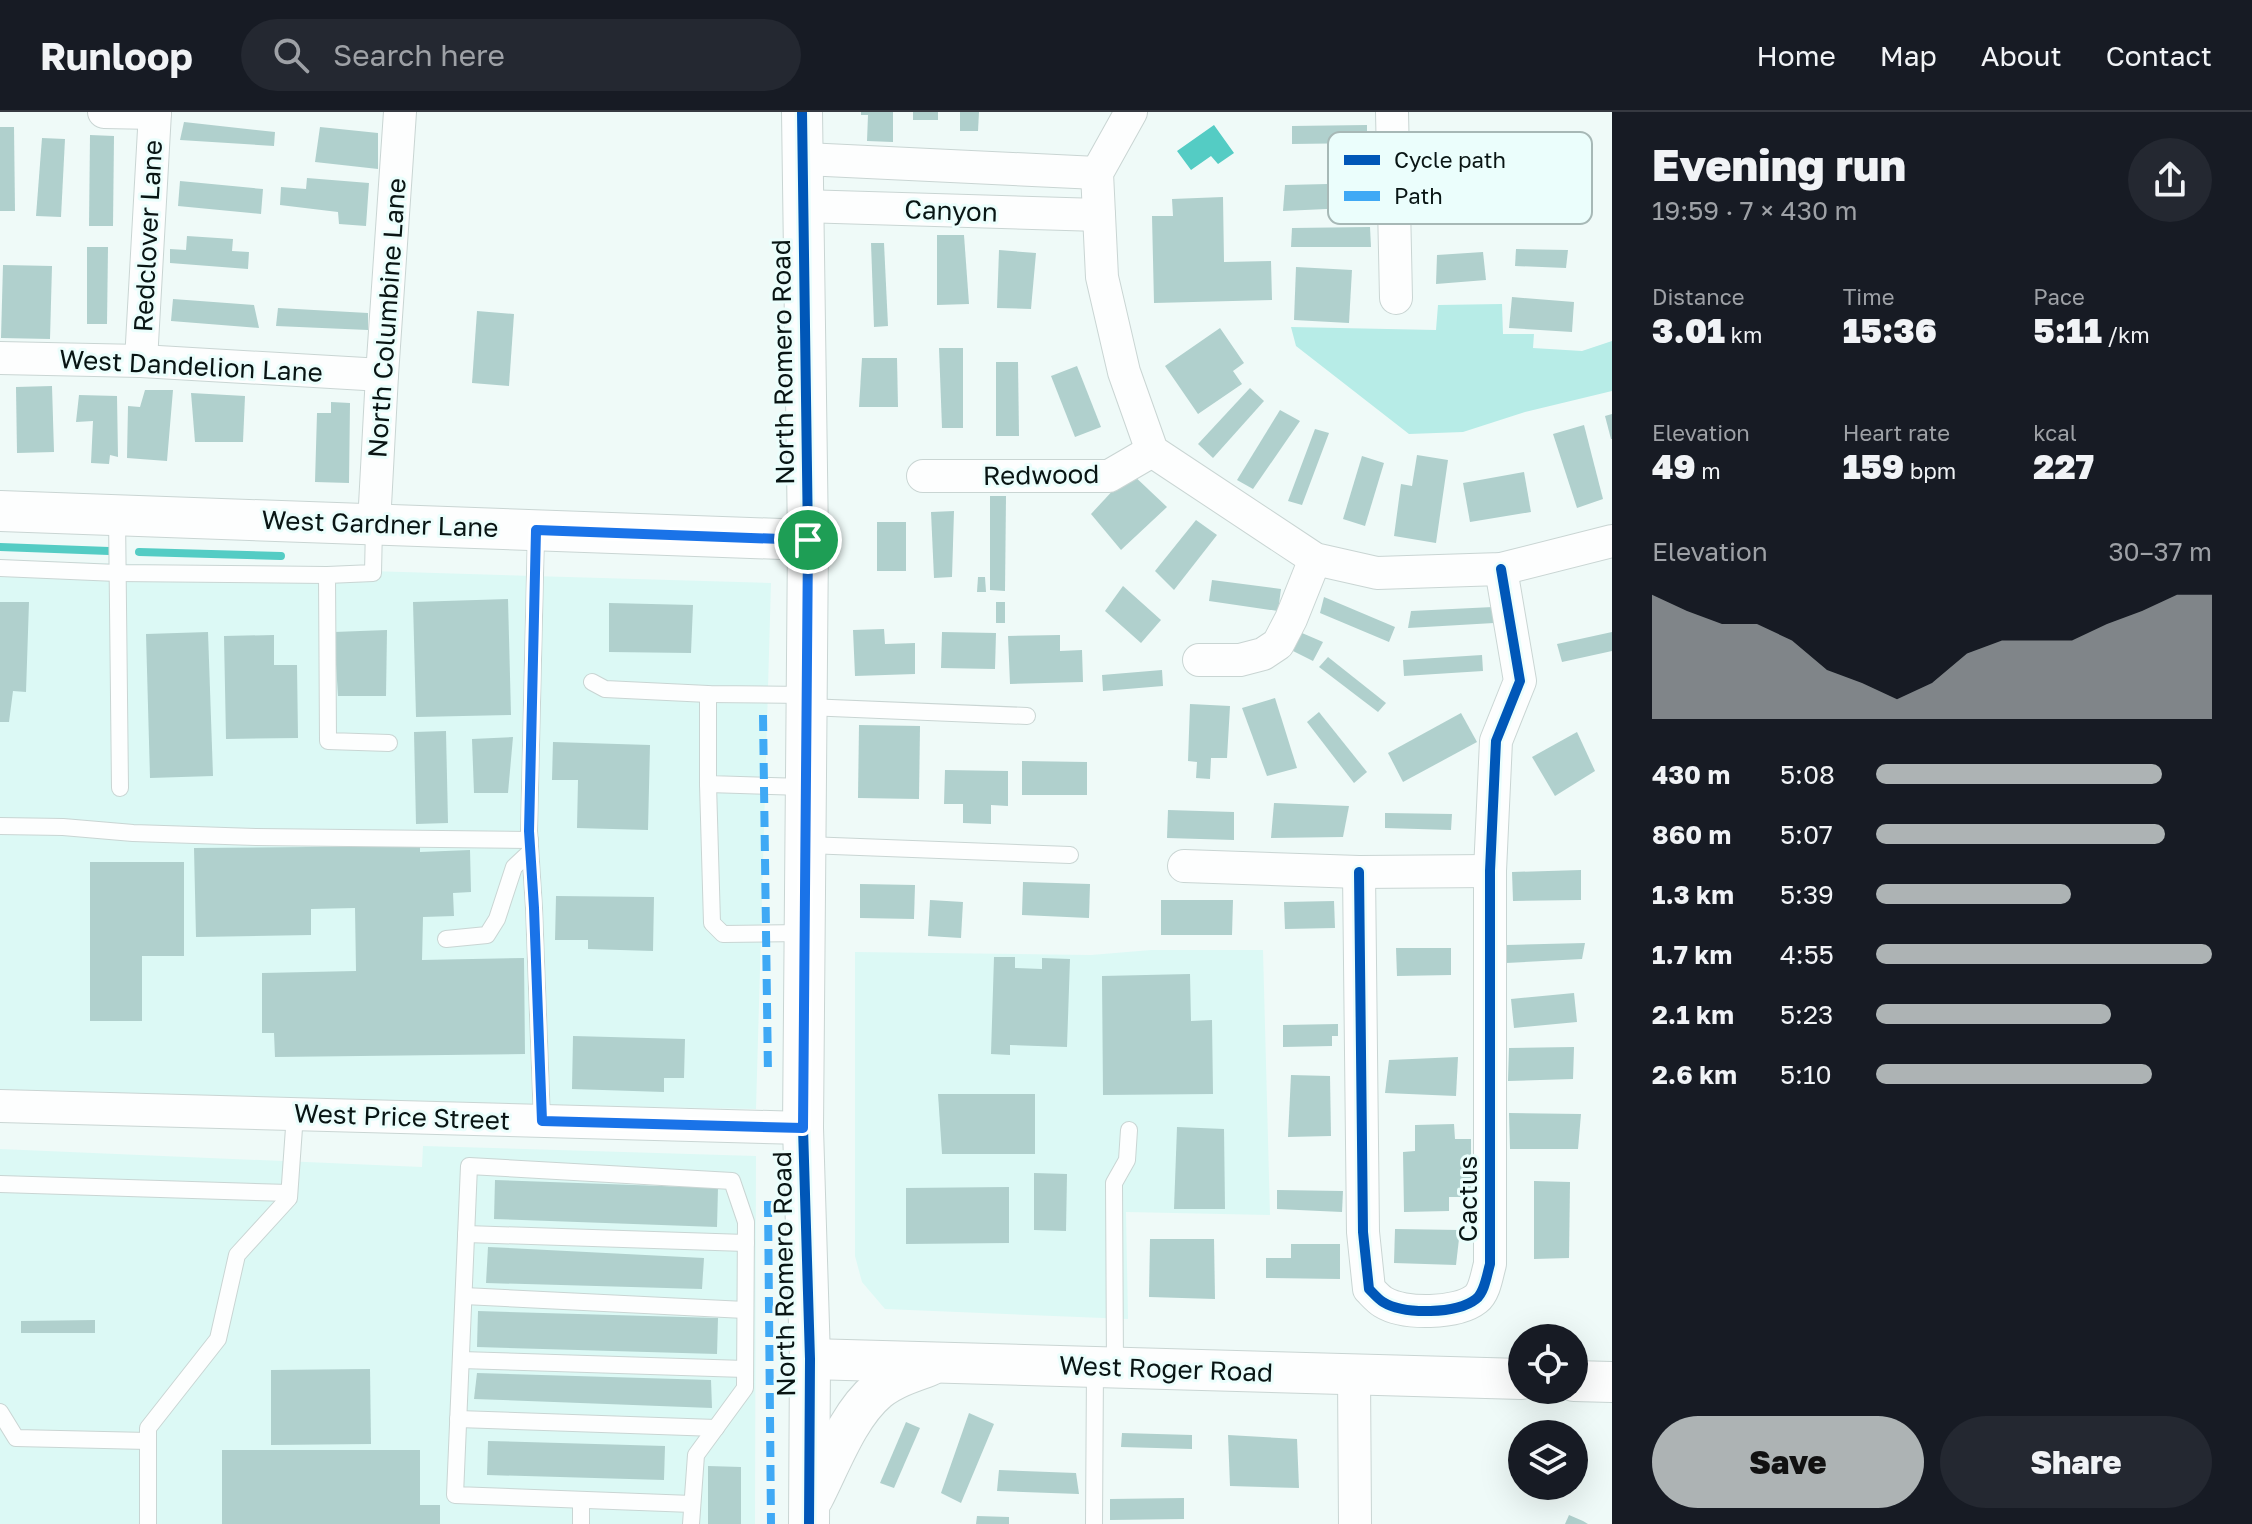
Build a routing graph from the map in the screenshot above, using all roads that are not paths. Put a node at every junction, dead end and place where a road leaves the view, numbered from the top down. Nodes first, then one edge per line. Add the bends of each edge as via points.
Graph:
1 (104, 112) edge
2 (400, 112) edge
3 (802, 112) edge
4 (1131, 112) edge
5 (1392, 112) edge
6 (155, 113) edge
7 (1392, 132) edge
8 (805, 159) junction
9 (1097, 173) junction
10 (802, 206) junction
11 (1099, 215) junction
12 (1394, 224) edge
13 (1396, 298) dead end
14 (0, 358) edge
15 (141, 361) junction
16 (382, 375) junction
17 (1152, 451) junction
18 (923, 476) dead end
19 (0, 511) edge
20 (117, 515) junction
21 (374, 524) junction
22 (536, 530) junction
23 (808, 540) junction
24 (1612, 541) edge
25 (1315, 559) junction
26 (0, 568) edge
27 (1501, 569) junction
28 (117, 573) junction
29 (327, 575) junction
30 (1199, 660) dead end
31 (592, 682) dead end
32 (708, 694) junction
33 (807, 701) junction
34 (1027, 716) dead end
35 (389, 743) dead end
36 (708, 784) junction
37 (806, 787) junction
38 (120, 788) dead end
39 (0, 826) edge
40 (805, 845) junction
41 (530, 846) junction
42 (1070, 855) dead end
43 (1184, 866) dead end
44 (1490, 871) junction
45 (1359, 872) junction
46 (805, 933) junction
47 (446, 939) dead end
48 (0, 1106) edge
49 (295, 1114) junction
50 (542, 1121) junction
51 (803, 1128) junction
52 (1129, 1130) dead end
53 (0, 1184) edge
54 (289, 1193) junction
55 (466, 1234) junction
56 (746, 1243) junction
57 (464, 1296) junction
58 (745, 1310) junction
59 (810, 1359) junction
60 (461, 1360) junction
61 (938, 1362) junction
62 (1105, 1367) junction
63 (745, 1369) junction
64 (1354, 1374) junction
65 (1508, 1379) edge
66 (1588, 1381) edge
67 (1612, 1382) edge
68 (0, 1412) edge
69 (458, 1419) junction
70 (716, 1428) junction
71 (148, 1441) junction
72 (581, 1500) junction
73 (692, 1504) junction
74 (809, 1514) edge
75 (148, 1524) edge
76 (581, 1524) edge
77 (691, 1524) edge
78 (1094, 1524) edge
79 (1355, 1524) edge

1 - 6 street
2 - 16 street, North Columbine Lane
3 - 8 street, North Romero Road
4 - 9 street
5 - 7 street
6 - 15 street, Redclover Lane
8 - 9 street, Canyon
8 - 10 street, North Romero Road
9 - 11 street
10 - 11 street, Canyon
10 - 23 street, North Romero Road
11 - 17 street via 1102,277 1124,372
12 - 13 street
14 - 15 street, West Dandelion Lane
15 - 16 street, West Dandelion Lane
16 - 21 street, North Columbine Lane
17 - 18 street, Redwood via 1109,476
17 - 25 street
19 - 20 street, West Gardner Lane
20 - 21 street, West Gardner Lane
20 - 28 lane
21 - 22 street, West Gardner Lane
21 - 29 lane via 373,573
22 - 23 street, West Gardner Lane
22 - 41 lane
23 - 33 street, North Romero Road
24 - 27 street
25 - 27 street via 1377,573
25 - 30 street via 1278,644 1240,660
26 - 28 lane
27 - 44 street, Cactus via 1520,681 1496,741
28 - 29 lane
28 - 38 lane
29 - 35 lane via 328,741
31 - 32 lane via 605,689
32 - 33 lane
32 - 36 lane
33 - 34 lane
33 - 37 street, North Romero Road
36 - 37 lane
36 - 46 lane via 712,923 723,934
37 - 40 street, North Romero Road
39 - 41 lane
40 - 42 lane
40 - 46 street, North Romero Road
41 - 47 lane via 514,867 487,935
41 - 50 lane
43 - 45 street
44 - 45 street
44 - 45 street, Cactus via 1490,1264 1478,1298 1454,1310 1406,1310 1384,1303 1369,1289 1363,1232
46 - 51 street, North Romero Road
48 - 49 street, West Price Street
49 - 50 street, West Price Street
49 - 54 lane
50 - 51 street, West Price Street
51 - 59 street, North Romero Road
52 - 62 lane via 1127,1160 1114,1183
53 - 54 lane
54 - 71 lane via 237,1255 218,1339 148,1428
55 - 56 lane
55 - 56 lane via 469,1166 732,1181 746,1222
55 - 57 lane
56 - 58 lane
57 - 58 lane
57 - 60 lane
58 - 63 lane
59 - 61 street, West Roger Road
59 - 74 street, North Romero Road
60 - 63 lane
60 - 69 lane
61 - 62 street, West Roger Road
61 - 74 street via 903,1375 857,1412
62 - 64 street, West Roger Road
62 - 78 lane
63 - 70 lane via 745,1388
64 - 65 street, West Roger Road
64 - 79 street
66 - 67 street
68 - 71 lane via 16,1438
69 - 70 lane
69 - 72 lane via 455,1495
70 - 73 lane via 696,1455
71 - 75 lane
72 - 73 lane
72 - 76 lane
73 - 77 lane

